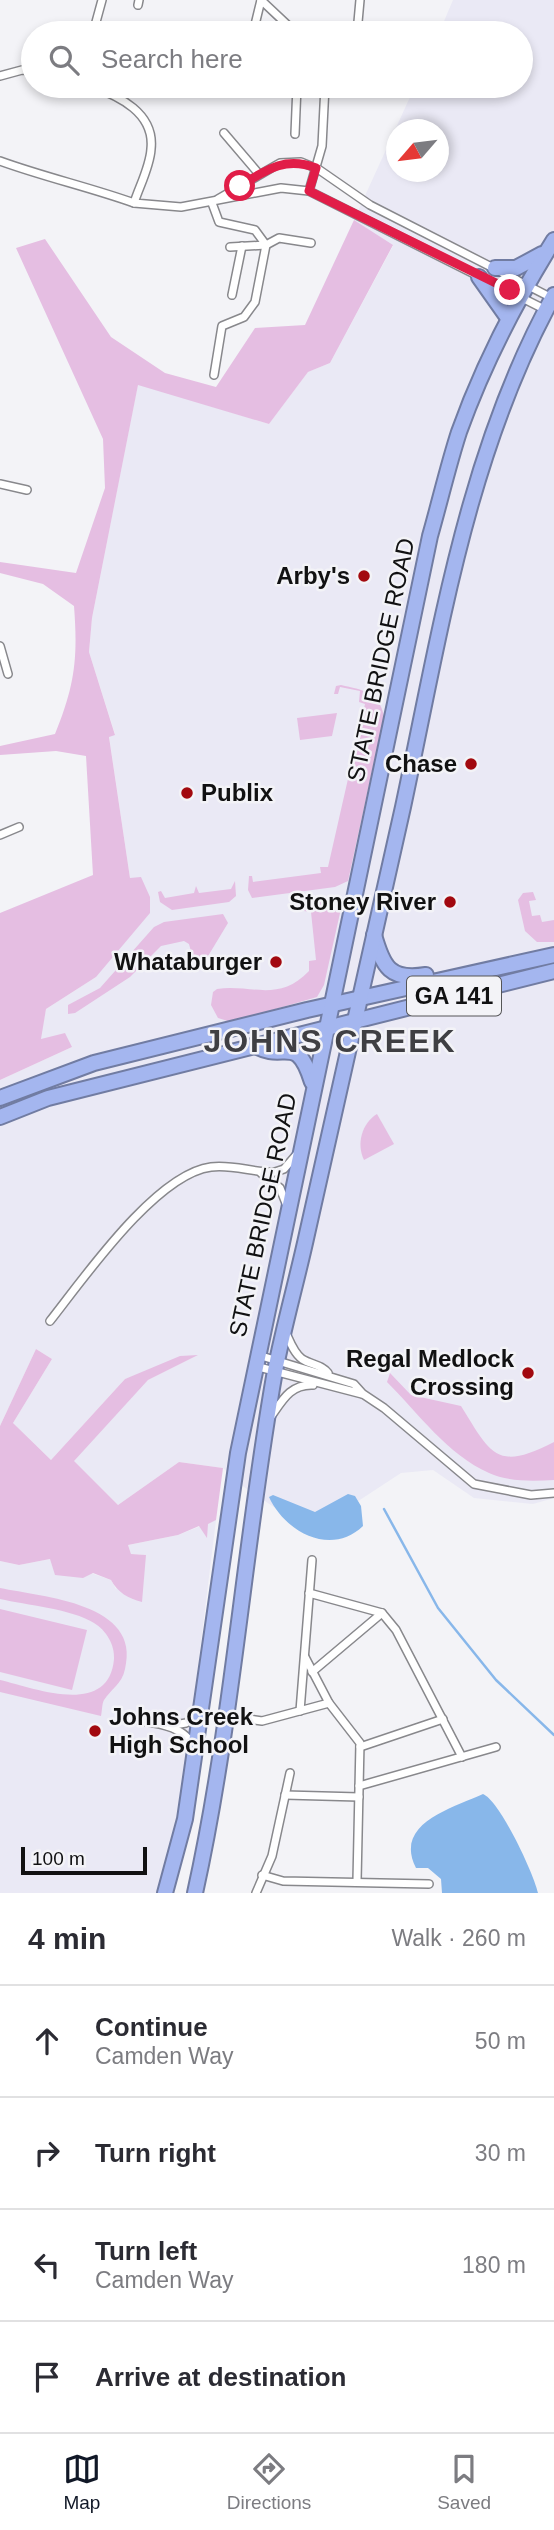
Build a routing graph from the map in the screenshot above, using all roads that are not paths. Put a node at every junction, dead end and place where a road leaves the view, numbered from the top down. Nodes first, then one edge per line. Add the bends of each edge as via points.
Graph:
1 (103, 0) edge
2 (261, 0) edge
3 (360, 0) edge
4 (97, 21) edge
5 (256, 21) edge
6 (283, 21) edge
7 (358, 21) edge
8 (21, 73) edge
9 (0, 76) edge
10 (124, 98) edge
11 (296, 98) edge
12 (324, 98) edge
13 (224, 133) dead end
14 (295, 134) dead end
15 (0, 161) edge
16 (316, 168) junction
17 (259, 174) junction
18 (309, 191) junction
19 (212, 202) junction
20 (134, 203) junction
21 (311, 243) dead end
22 (551, 244) edge
23 (266, 245) junction
24 (242, 246) junction
25 (230, 247) dead end
26 (495, 268) junction
27 (479, 277) junction
28 (525, 291) junction
29 (233, 295) dead end
30 (551, 301) edge
31 (508, 318) junction
32 (214, 375) dead end
33 (0, 484) edge
34 (27, 490) dead end
35 (0, 646) edge
36 (8, 674) dead end
37 (19, 827) dead end
38 (0, 835) edge
39 (374, 933) junction
40 (554, 955) edge
41 (554, 971) edge
42 (458, 977) junction
43 (359, 999) junction
44 (330, 1005) junction
45 (355, 1020) junction
46 (326, 1027) junction
47 (254, 1045) junction
48 (313, 1086) junction
49 (0, 1098) edge
50 (0, 1117) edge
51 (300, 1151) junction
52 (260, 1173) junction
53 (288, 1208) junction
54 (50, 1321) dead end
55 (285, 1332) junction
56 (256, 1361) junction
57 (277, 1366) junction
58 (328, 1374) junction
59 (326, 1385) junction
60 (362, 1394) junction
61 (268, 1421) junction
62 (554, 1493) edge
63 (312, 1560) dead end
64 (309, 1593) junction
65 (382, 1613) junction
66 (304, 1657) junction
67 (312, 1671) junction
68 (330, 1703) junction
69 (201, 1710) junction
70 (300, 1711) junction
71 (233, 1717) junction
72 (131, 1719) dead end
73 (443, 1719) junction
74 (168, 1726) junction
75 (360, 1747) junction
76 (496, 1747) dead end
77 (195, 1752) junction
78 (462, 1757) junction
79 (290, 1773) dead end
80 (359, 1786) junction
81 (285, 1795) junction
82 (359, 1797) junction
83 (262, 1875) junction
84 (357, 1881) junction
85 (429, 1884) dead end
86 (166, 1893) edge
87 (195, 1893) edge
88 (256, 1893) edge

1 - 4 street
2 - 5 street
2 - 6 street
3 - 7 street
8 - 9 street
10 - 20 street via 144,119 152,148
11 - 14 street
12 - 16 street via 322,146
13 - 17 street
15 - 20 street
16 - 17 street via 301,162 280,163
16 - 18 street
16 - 26 street via 370,205
17 - 19 street
18 - 19 street via 281,188
18 - 27 street
19 - 20 street via 181,207
19 - 23 street via 219,222 255,230
21 - 23 street via 279,238
22 - 26 highway via 525,265
22 - 28 highway, STATE BRIDGE ROAD
23 - 24 street
23 - 32 street via 255,302 244,317 222,326
24 - 25 street
24 - 29 street
26 - 28 street
27 - 28 street
27 - 31 highway
28 - 30 street
28 - 30 street
28 - 31 highway, STATE BRIDGE ROAD
30 - 39 highway, STATE BRIDGE ROAD via 519,360 464,527
31 - 44 highway, STATE BRIDGE ROAD via 458,434 430,536
33 - 34 street
35 - 36 street
37 - 38 street
39 - 42 highway via 381,959 395,974 408,978 440,972
39 - 43 highway, STATE BRIDGE ROAD
40 - 42 highway, GA 141
41 - 45 highway, GA 141
42 - 43 highway, GA 141
43 - 44 highway, GA 141
43 - 45 highway, STATE BRIDGE ROAD
44 - 46 highway, STATE BRIDGE ROAD
44 - 49 highway, GA 141 via 94,1063
45 - 46 highway, GA 141
45 - 55 highway, STATE BRIDGE ROAD
46 - 47 highway, GA 141
46 - 48 highway, STATE BRIDGE ROAD
47 - 48 highway via 265,1052 286,1050 300,1057 309,1067
47 - 50 highway, GA 141 via 48,1098
48 - 51 highway, STATE BRIDGE ROAD
51 - 52 street via 284,1169
51 - 53 highway, STATE BRIDGE ROAD
52 - 53 street via 280,1188
52 - 54 street via 211,1167 182,1176 151,1202 92,1266
53 - 56 highway, STATE BRIDGE ROAD
55 - 57 highway, STATE BRIDGE ROAD
55 - 58 street via 296,1354 324,1367
56 - 57 street
56 - 69 highway, STATE BRIDGE ROAD via 226,1518
57 - 58 street
57 - 59 street
57 - 61 highway, STATE BRIDGE ROAD
58 - 60 street via 354,1384
59 - 60 street
59 - 61 street via 293,1389
60 - 62 street via 474,1485 531,1495
61 - 71 highway, STATE BRIDGE ROAD via 252,1513
63 - 64 street
64 - 65 street
64 - 66 street
65 - 67 street
65 - 73 street via 396,1630
66 - 67 street
66 - 70 street
67 - 68 street
68 - 70 street
68 - 75 street
69 - 74 street via 186,1723
69 - 77 highway, STATE BRIDGE ROAD
70 - 71 street via 262,1721
71 - 87 highway, STATE BRIDGE ROAD
72 - 74 street
73 - 75 street
73 - 78 street
74 - 77 street via 188,1737
75 - 80 street
76 - 78 street
77 - 86 highway, STATE BRIDGE ROAD via 185,1819
78 - 80 street
79 - 81 street
80 - 82 street
81 - 82 street
81 - 83 street via 272,1856
82 - 84 street
83 - 84 street via 283,1881
83 - 88 street
84 - 85 street

